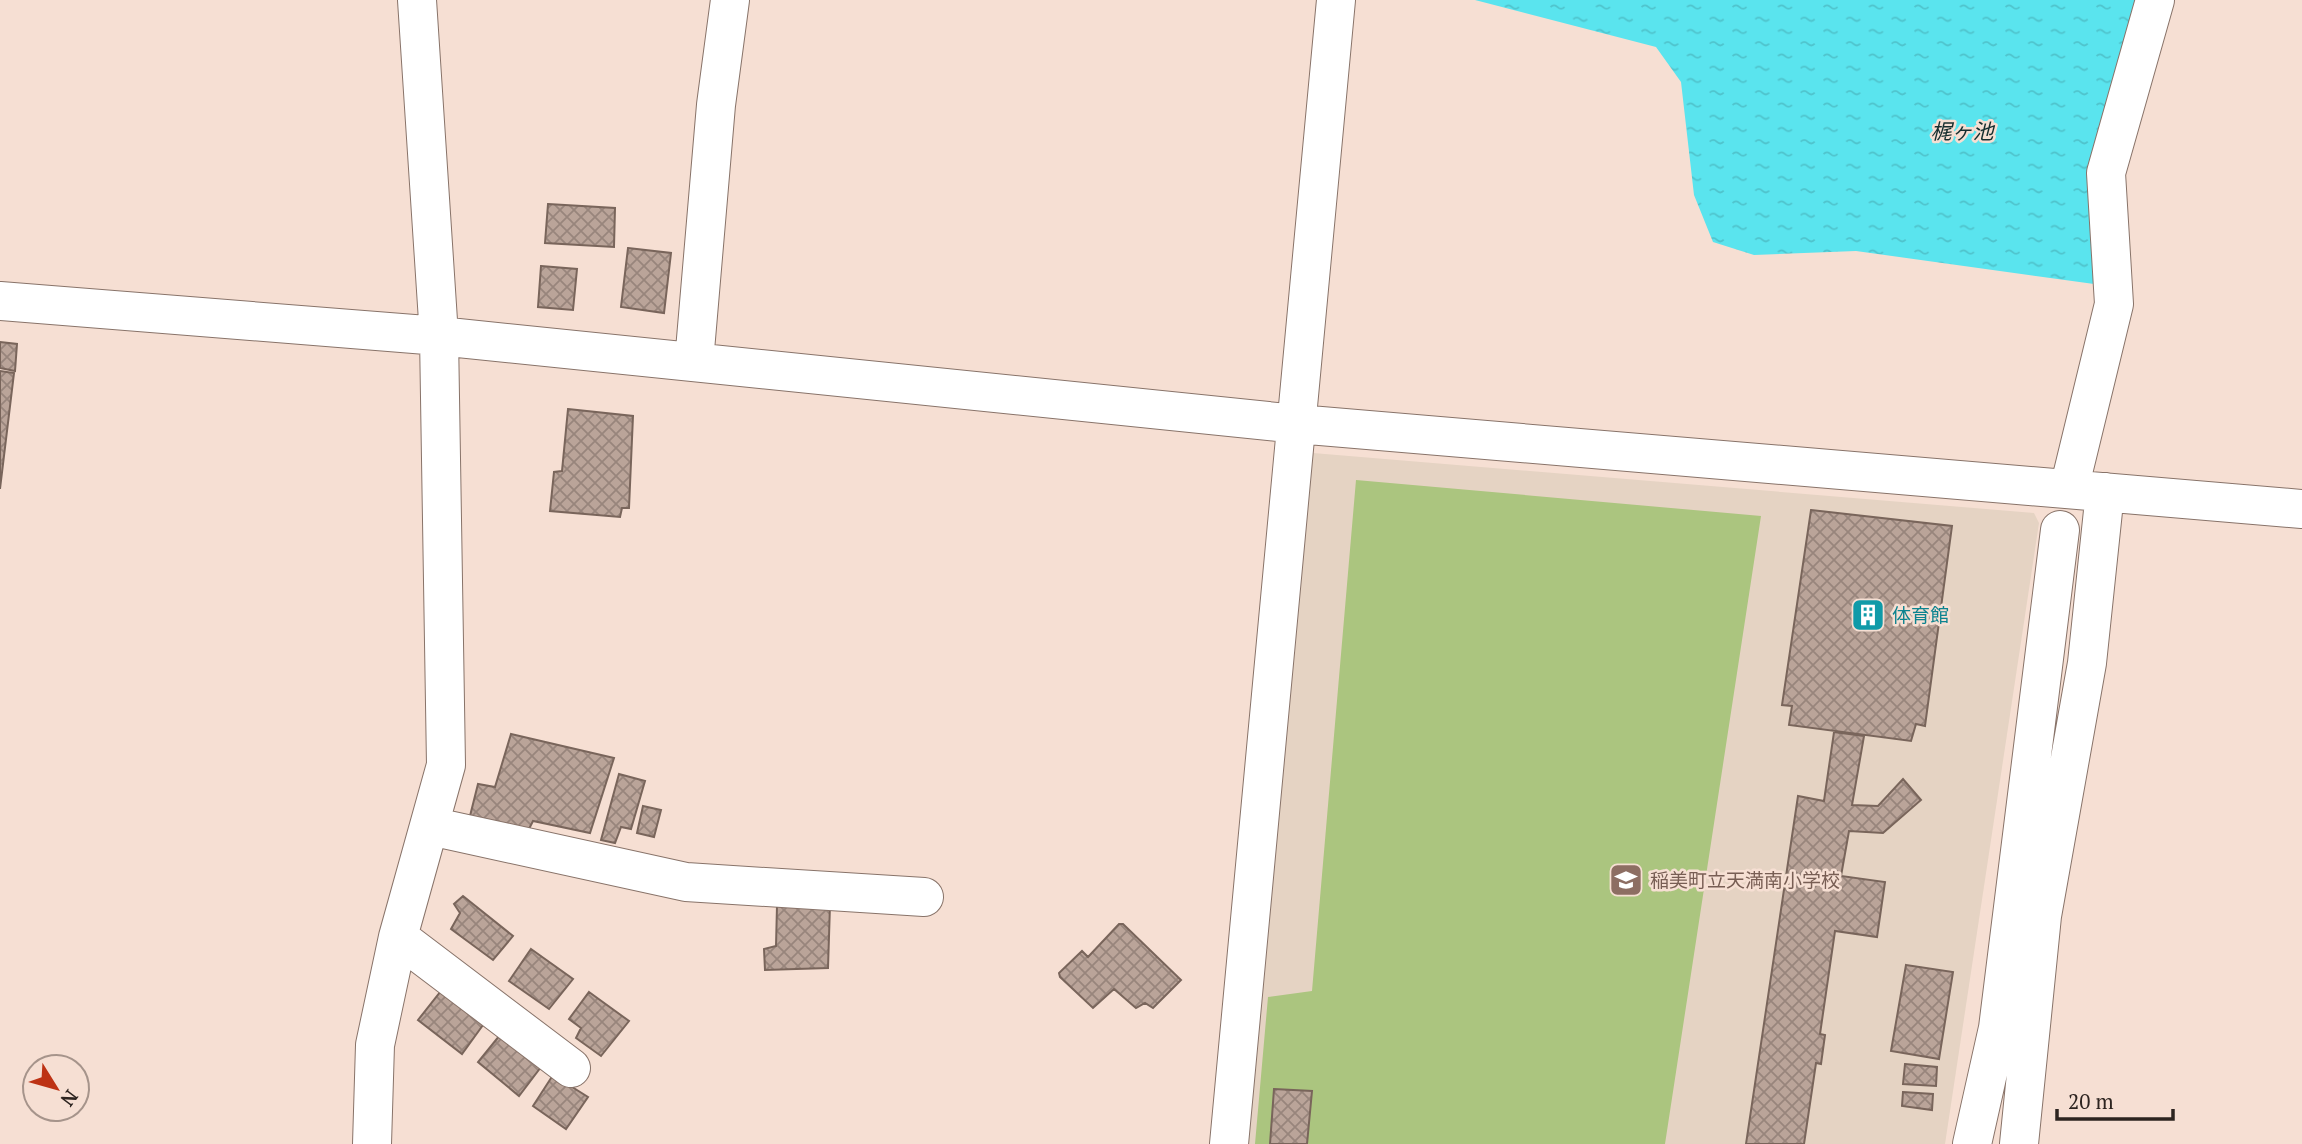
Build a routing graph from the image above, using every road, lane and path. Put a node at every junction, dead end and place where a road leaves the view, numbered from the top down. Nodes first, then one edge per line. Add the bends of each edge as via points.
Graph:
1 (418, 0) edge
2 (730, 0) edge
3 (1336, 0) edge
4 (2155, 0) edge
5 (0, 301) edge
6 (439, 336) junction
7 (694, 362) junction
8 (1297, 424) junction
9 (2087, 490) junction
10 (2302, 509) edge
11 (2060, 530) dead end
12 (430, 826) junction
13 (924, 897) dead end
14 (398, 936) junction
15 (571, 1068) dead end
16 (372, 1144) edge
17 (1229, 1144) edge
18 (1972, 1144) edge
19 (2019, 1144) edge

1 - 6 street
2 - 7 street via 716,105
3 - 8 street
4 - 9 street via 2106,173 2114,304
5 - 6 street
6 - 7 street
6 - 12 street via 446,765
7 - 8 street
8 - 9 street
8 - 17 street
9 - 10 street
9 - 19 street via 2087,663 2042,916
11 - 18 street via 1998,1028
12 - 13 street via 686,882
12 - 14 street
14 - 15 street
14 - 16 street via 375,1045

